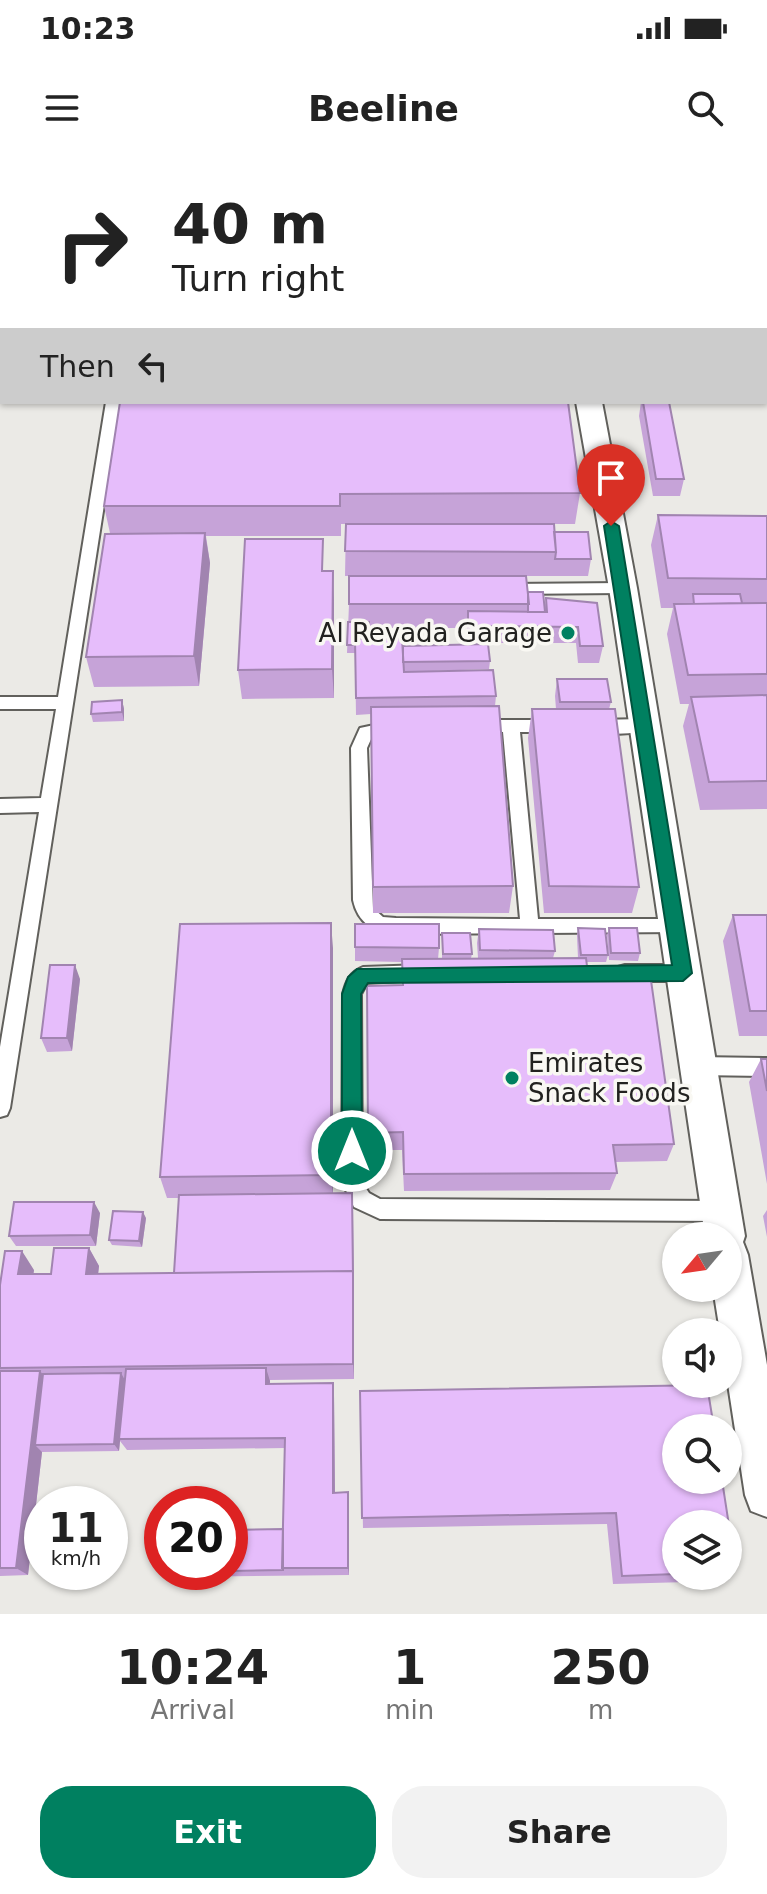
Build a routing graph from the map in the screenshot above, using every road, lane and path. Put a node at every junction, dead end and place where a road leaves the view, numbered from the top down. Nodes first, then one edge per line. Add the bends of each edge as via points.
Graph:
1 (113, 404) edge
2 (589, 404) edge
3 (623, 588) junction
4 (485, 589) edge
5 (0, 703) edge
6 (65, 703) junction
7 (644, 725) junction
8 (465, 726) edge
9 (511, 726) junction
10 (419, 727) edge
11 (48, 805) junction
12 (0, 806) edge
13 (530, 926) junction
14 (676, 927) junction
15 (452, 973) edge
16 (606, 973) edge
17 (683, 973) junction
18 (697, 1066) junction
19 (767, 1067) edge
20 (0, 1108) edge
21 (677, 1222) edge
22 (723, 1222) edge
23 (736, 1302) edge
24 (767, 1495) edge

1 - 6 lane
2 - 3 street
3 - 4 lane
3 - 7 street
5 - 6 lane
6 - 11 lane
7 - 9 lane
7 - 14 street
8 - 9 lane
9 - 13 lane
10 - 13 lane via 377,727 360,739 364,911 383,926
11 - 12 lane
11 - 20 lane
13 - 14 lane
14 - 17 street
15 - 21 lane via 376,973 355,983 356,1196 380,1209
16 - 17 lane
17 - 18 street
18 - 19 lane
18 - 22 street
23 - 24 street

